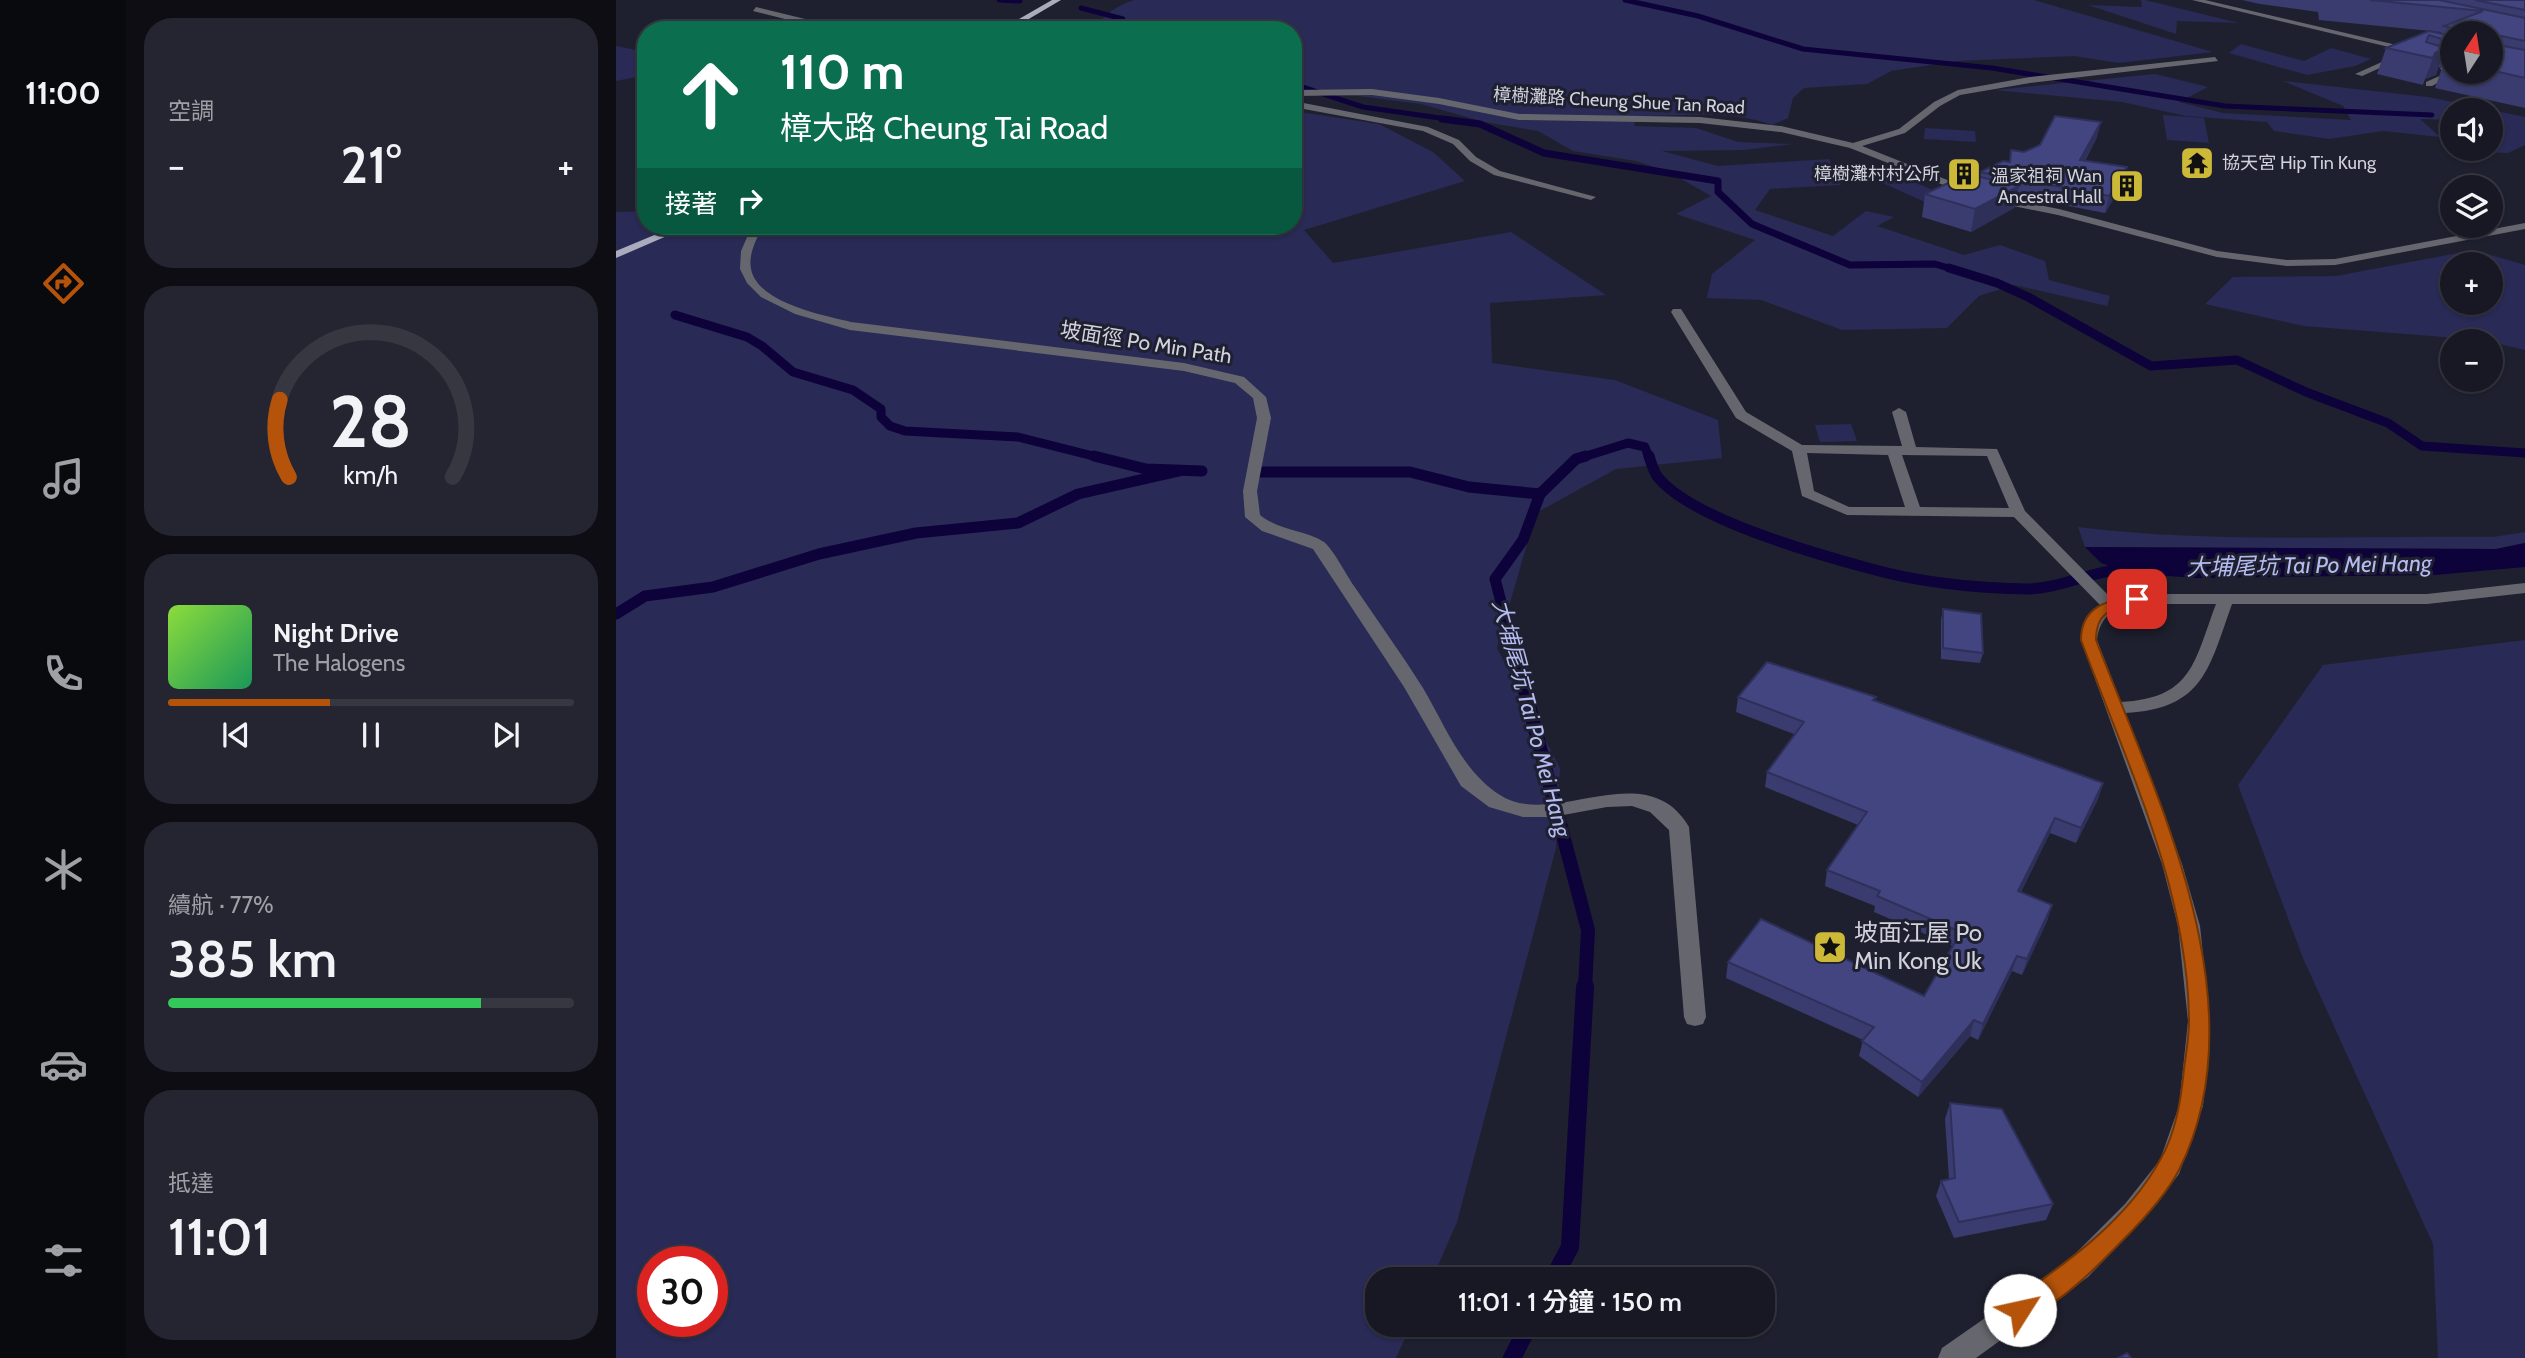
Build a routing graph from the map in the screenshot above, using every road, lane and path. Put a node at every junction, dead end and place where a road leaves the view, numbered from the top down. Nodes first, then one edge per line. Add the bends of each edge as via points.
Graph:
1 (1057, 0) edge
2 (2196, 0) edge
3 (756, 9) dead end
4 (803, 21) edge
5 (1020, 21) edge
6 (2418, 53) junction
7 (2383, 56) dead end
8 (2440, 58) edge
9 (2215, 59) dead end
10 (2397, 60) junction
11 (2410, 62) edge
12 (2182, 63) junction
13 (2432, 67) edge
14 (2202, 71) dead end
15 (2359, 74) dead end
16 (2429, 84) edge
17 (1302, 92) edge
18 (1302, 106) edge
19 (1853, 146) junction
20 (1591, 197) dead end
21 (2525, 226) edge
22 (664, 235) edge
23 (753, 235) edge
24 (2272, 247) dead end
25 (616, 255) edge
26 (2262, 261) junction
27 (1677, 312) dead end
28 (1899, 412) dead end
29 (1799, 449) junction
30 (1894, 450) junction
31 (1910, 451) junction
32 (1913, 512) junction
33 (2018, 513) junction
34 (2525, 588) edge
35 (2226, 599) junction
36 (2105, 601) junction
37 (2115, 708) junction
38 (1695, 1017) dead end
39 (1952, 1358) edge

1 - 5 main road
2 - 6 street
3 - 4 street
6 - 8 street
6 - 10 street
7 - 10 street
9 - 12 street
10 - 11 street
10 - 15 street
12 - 14 street
12 - 19 street via 1958,93 1902,131
13 - 16 street via 2450,74
17 - 19 street, 樟樹灘路 Cheung Shue Tan Road via 1358,91 1519,117 1729,122
18 - 20 street via 1425,128 1462,146 1473,159 1497,173
19 - 26 street, 樟樹灘路 Cheung Shue Tan Road via 1980,195
21 - 26 street, 樟樹灘路 Cheung Shue Tan Road via 2335,262
22 - 25 main road
23 - 38 street, 坡面徑 Po Min Path via 746,251 747,272 753,283 769,300 805,313 850,326 1184,367 1239,380 1259,397 1264,418 1250,491 1254,517 1267,528 1319,546 1474,787 1496,803 1536,813 1629,798 1668,813 1679,827
24 - 26 street
27 - 29 street via 1741,415
28 - 31 street
29 - 30 street
29 - 32 street via 1807,493 1847,511
30 - 31 street
30 - 32 street
31 - 33 street via 1992,452
32 - 33 street
33 - 36 street
34 - 35 street via 2427,599
35 - 36 street
35 - 37 street via 2189,688 2160,705
36 - 37 street via 2089,625 2089,640
37 - 39 street via 2172,864 2189,926 2199,1021 2191,1106 2170,1166 2134,1212 2079,1268

